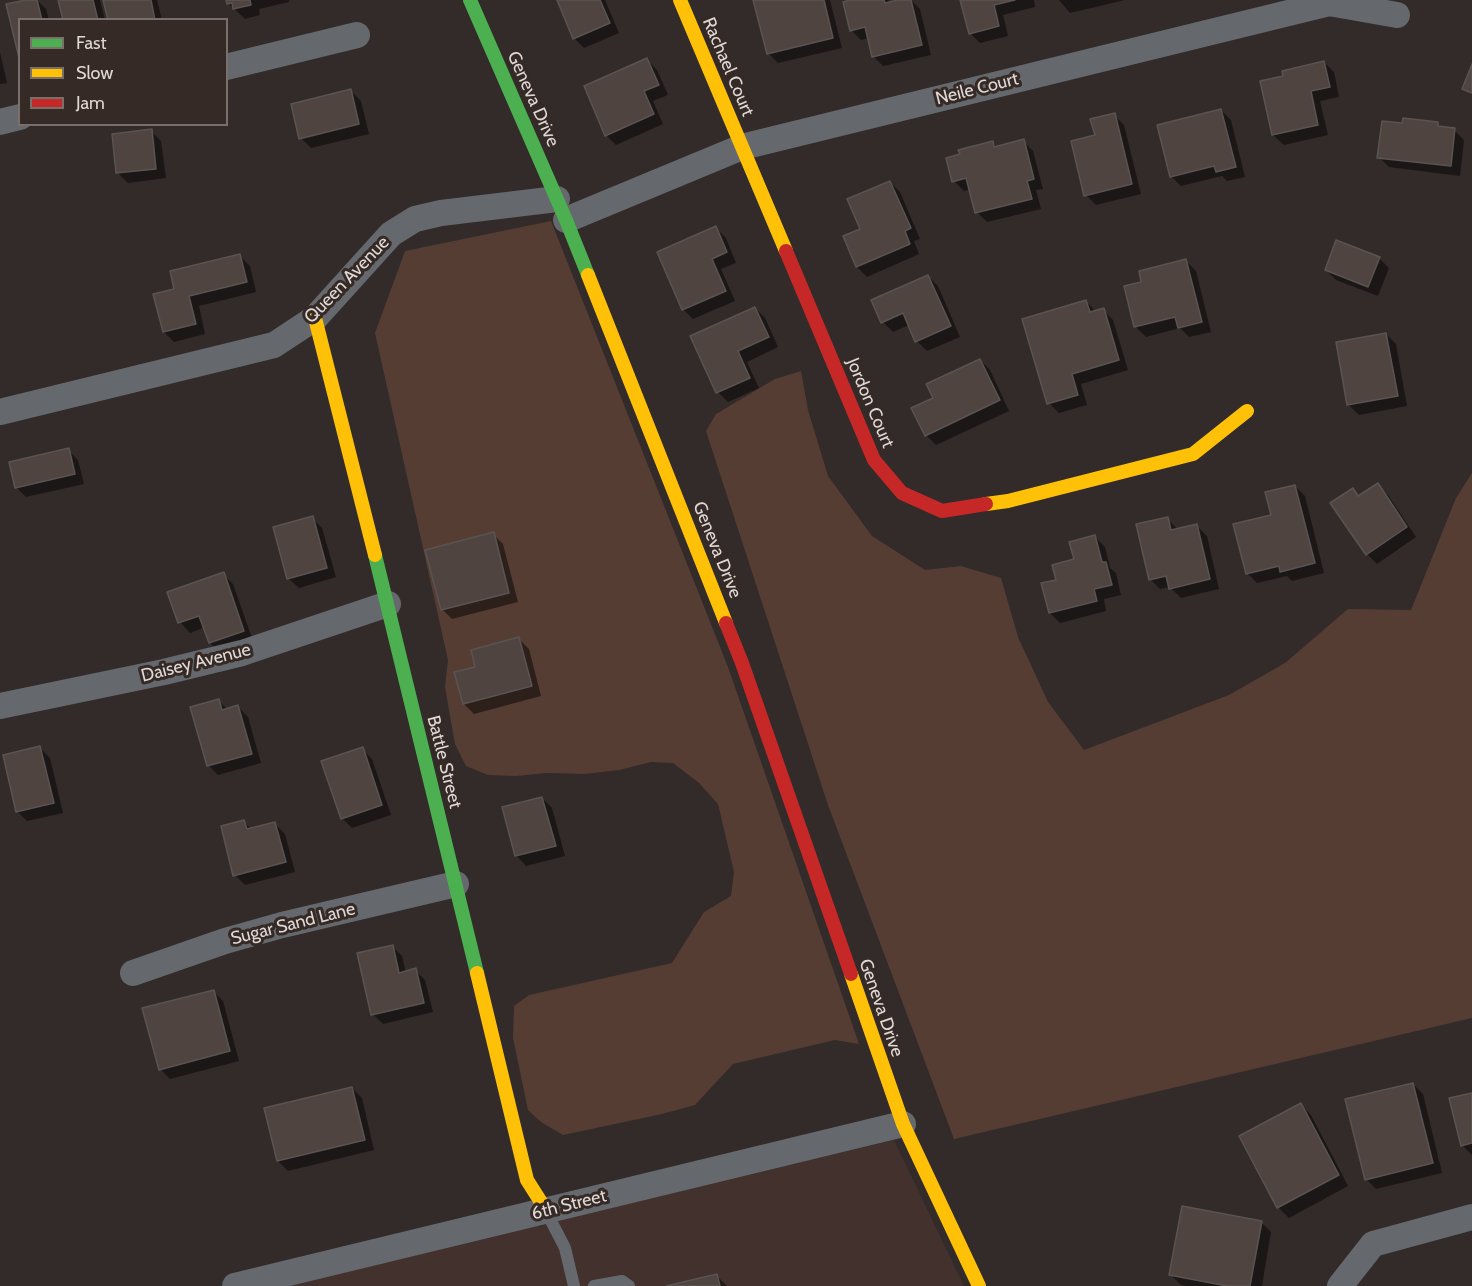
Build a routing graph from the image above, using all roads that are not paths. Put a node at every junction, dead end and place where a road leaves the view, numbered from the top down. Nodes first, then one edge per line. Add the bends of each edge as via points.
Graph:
1 (470, 0) edge
2 (680, 0) edge
3 (1397, 15) dead end
4 (357, 35) dead end
5 (228, 67) edge
6 (18, 118) edge
7 (0, 122) edge
8 (742, 147) junction
9 (562, 209) junction
10 (315, 318) junction
11 (1247, 411) dead end
12 (0, 412) edge
13 (388, 604) junction
14 (0, 706) edge
15 (456, 884) junction
16 (134, 973) dead end
17 (903, 1124) junction
18 (546, 1210) junction
19 (1472, 1217) edge
20 (266, 1282) edge
21 (235, 1286) edge
22 (574, 1286) edge
23 (594, 1286) edge
24 (629, 1286) edge
25 (979, 1286) edge
26 (1340, 1286) edge

1 - 9 street, Geneva Drive
2 - 8 street, Rachael Court
3 - 8 street, Neile Court via 1329,3
4 - 5 street
6 - 7 street
8 - 9 street, Neile Court
8 - 11 street, Jordon Court via 874,460 902,493 942,511 1008,501 1193,454
9 - 10 street, Queen Avenue via 441,213 415,219 391,234
9 - 17 street, Geneva Drive via 742,663
10 - 12 street, Queen Avenue via 274,345
10 - 13 street, Battle Street
13 - 14 street, Daisey Avenue via 242,653
13 - 15 street, Battle Street
15 - 16 street, Sugar Sand Lane via 282,925
15 - 18 street, Battle Street via 527,1180
17 - 18 street, 6th Street
17 - 25 street, Geneva Drive
18 - 20 street, 6th Street
18 - 22 lane via 565,1248
19 - 26 street via 1372,1244
20 - 21 street, 6th Street
23 - 24 lane via 622,1281

